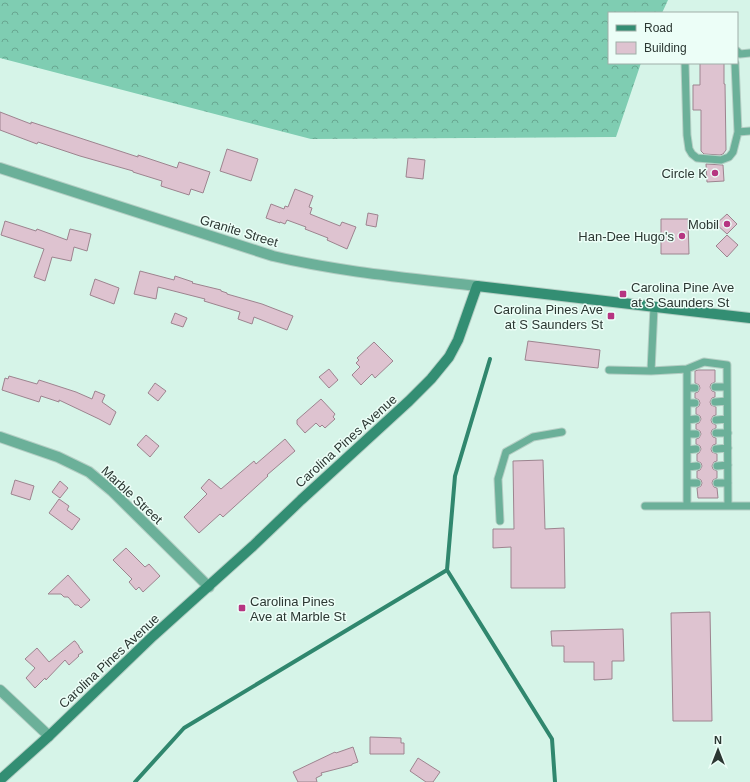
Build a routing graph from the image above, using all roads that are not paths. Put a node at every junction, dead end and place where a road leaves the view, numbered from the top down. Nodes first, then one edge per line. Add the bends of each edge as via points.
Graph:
1 (738, 52) edge
2 (750, 53) edge
3 (685, 64) edge
4 (735, 64) edge
5 (750, 131) edge
6 (738, 132) junction
7 (0, 168) edge
8 (477, 286) junction
9 (654, 307) junction
10 (750, 318) edge
11 (687, 368) junction
12 (609, 370) dead end
13 (651, 371) junction
14 (727, 386) junction
15 (715, 387) dead end
16 (687, 388) junction
17 (695, 388) dead end
18 (727, 401) junction
19 (715, 402) dead end
20 (687, 403) junction
21 (695, 403) dead end
22 (696, 419) dead end
23 (687, 420) junction
24 (716, 420) dead end
25 (727, 420) junction
26 (562, 432) dead end
27 (716, 433) dead end
28 (728, 433) junction
29 (687, 434) junction
30 (696, 434) dead end
31 (0, 437) edge
32 (728, 448) junction
33 (696, 449) dead end
34 (716, 449) dead end
35 (687, 450) junction
36 (697, 466) dead end
37 (717, 466) dead end
38 (728, 466) junction
39 (687, 467) junction
40 (687, 483) junction
41 (697, 483) dead end
42 (717, 483) dead end
43 (728, 483) junction
44 (645, 506) dead end
45 (687, 506) junction
46 (728, 506) junction
47 (750, 506) edge
48 (500, 521) dead end
49 (209, 587) junction
50 (0, 690) edge
51 (49, 736) junction
52 (0, 780) edge

1 - 2 lane
3 - 6 lane via 687,135 692,154 697,158 720,160 729,157 734,152
4 - 6 lane
5 - 6 lane
7 - 8 street, Granite Street via 273,256 331,268
8 - 9 street
8 - 49 street, Carolina Pines Avenue via 458,340 449,357 431,379
9 - 10 street
9 - 13 lane
11 - 13 lane
11 - 14 lane via 704,362 727,365
11 - 16 lane
12 - 13 lane
14 - 15 lane
14 - 18 lane
16 - 17 lane
16 - 20 lane
18 - 19 lane
18 - 25 lane
20 - 21 lane
20 - 23 lane
22 - 23 lane
23 - 29 lane
24 - 25 lane
25 - 28 lane
26 - 48 lane via 533,437 506,452 498,479
27 - 28 lane
28 - 32 lane
29 - 30 lane
29 - 35 lane
31 - 49 street, Marble Street via 58,457 89,472 112,491
32 - 34 lane
32 - 38 lane
33 - 35 lane
35 - 39 lane
36 - 39 lane
37 - 38 lane
38 - 43 lane
39 - 40 lane
40 - 41 lane
40 - 45 lane
42 - 43 lane
43 - 46 lane
44 - 45 lane
45 - 46 lane
46 - 47 lane
49 - 51 street, Carolina Pines Avenue via 153,636
50 - 51 street
51 - 52 street, Carolina Pines Avenue

